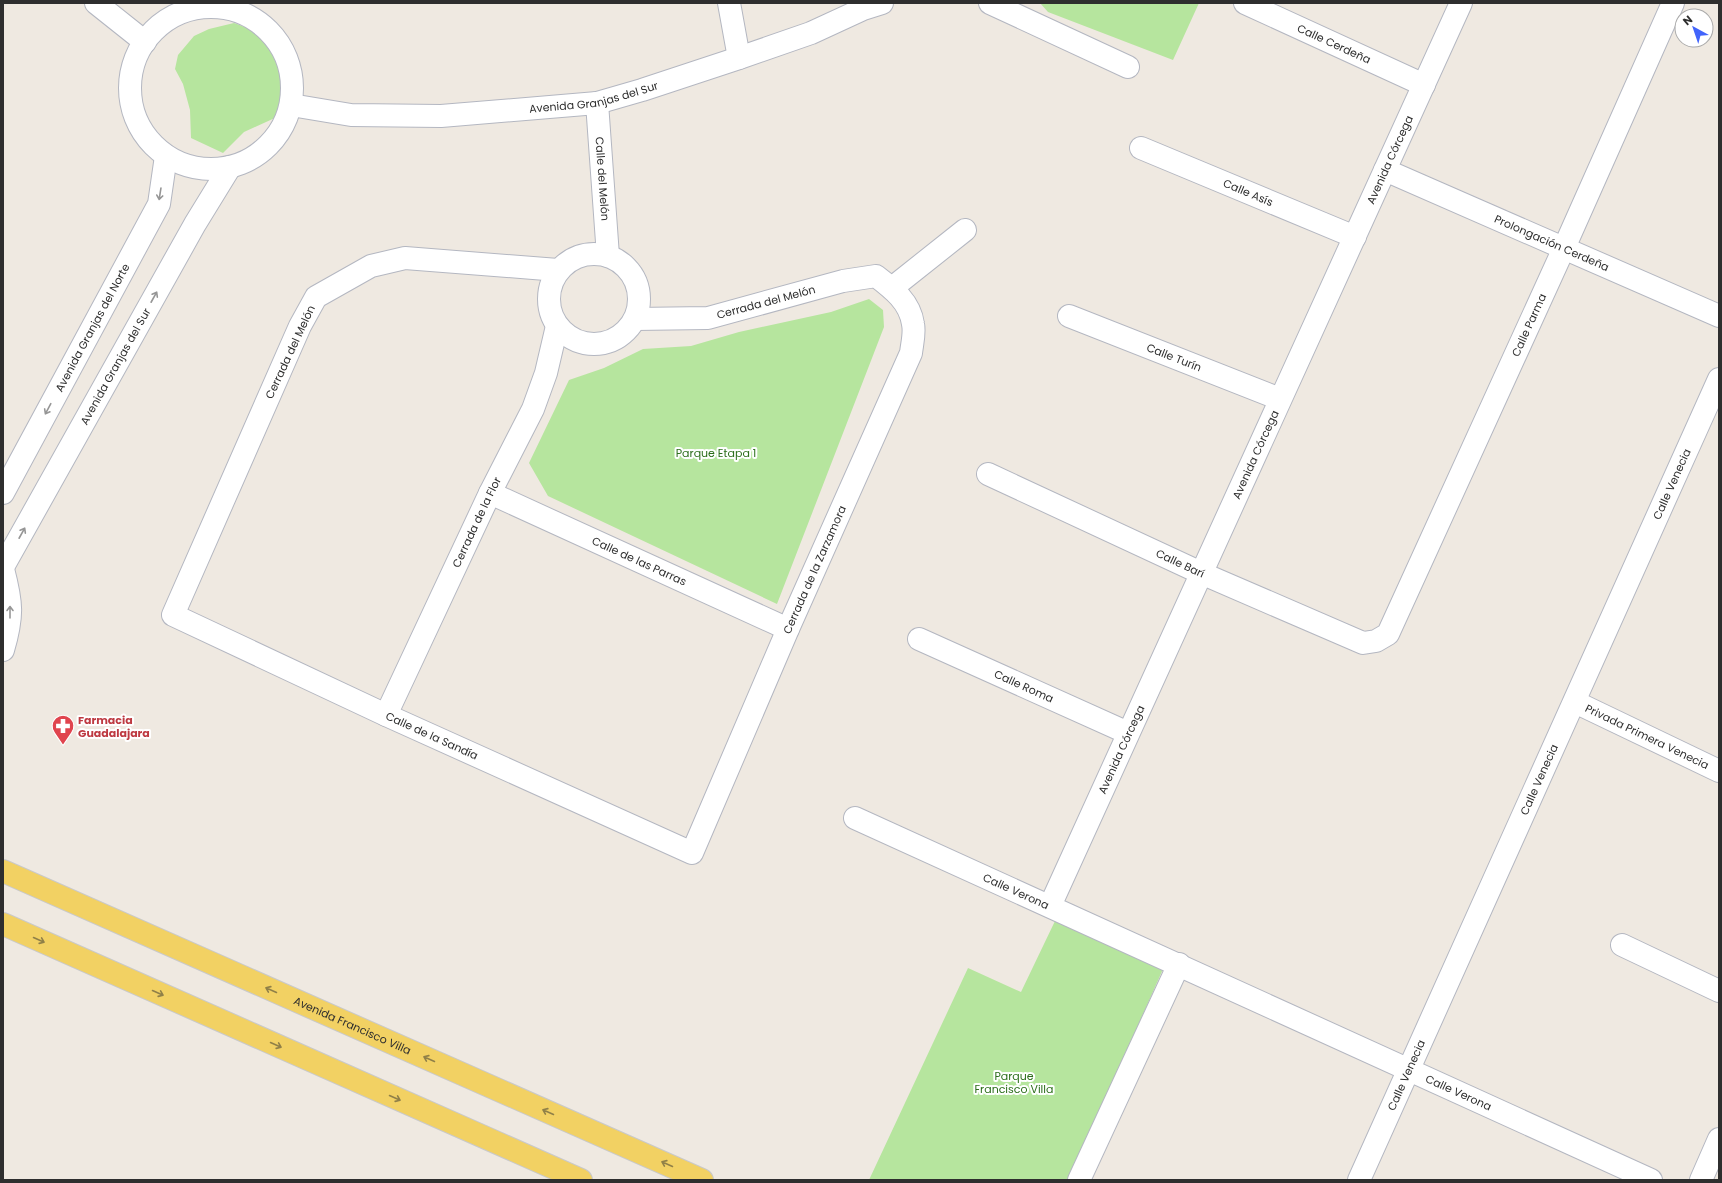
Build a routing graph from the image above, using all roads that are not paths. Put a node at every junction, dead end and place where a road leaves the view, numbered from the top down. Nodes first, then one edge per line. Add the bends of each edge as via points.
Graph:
1 (96, 3) edge
2 (729, 3) edge
3 (882, 3) edge
4 (990, 3) edge
5 (1245, 3) edge
6 (1461, 3) edge
7 (1673, 3) edge
8 (145, 42) junction
9 (739, 58) junction
10 (1128, 67) dead end
11 (1424, 85) junction
12 (597, 103) junction
13 (291, 105) junction
14 (1141, 148) dead end
15 (166, 156) junction
16 (230, 168) junction
17 (1385, 170) junction
18 (965, 230) dead end
19 (1355, 237) junction
20 (1564, 248) junction
21 (608, 256) junction
22 (558, 270) junction
23 (892, 288) junction
24 (1069, 316) dead end
25 (1719, 316) edge
26 (635, 319) junction
27 (557, 326) junction
28 (1719, 379) edge
29 (1280, 399) junction
30 (988, 474) dead end
31 (3, 493) edge
32 (490, 493) junction
33 (3, 568) edge
34 (1201, 573) junction
35 (173, 615) joint
36 (788, 629) junction
37 (919, 639) dead end
38 (1376, 642) joint
39 (3, 650) edge
40 (1575, 702) junction
41 (386, 715) junction
42 (1128, 733) junction
43 (1719, 770) edge
44 (855, 818) dead end
45 (692, 853) joint
46 (3, 871) edge
47 (1050, 906) junction
48 (3, 924) edge
49 (1622, 945) dead end
50 (1178, 964) junction
51 (1719, 991) edge
52 (1409, 1069) junction
53 (1719, 1139) edge
54 (581, 1180) edge
55 (702, 1180) edge
56 (1079, 1180) edge
57 (1359, 1180) edge
58 (1651, 1180) edge
59 (1701, 1180) edge

1 - 8 street
2 - 9 street
3 - 9 street, Avenida Granjas del Sur via 811,33
4 - 10 street
5 - 11 street, Calle Cerdeña
6 - 11 street, Avenida Córcega
7 - 20 street, Calle Parma
8 - 13 street via 162,24 184,12 208,7 232,10 255,20 274,36 286,57 292,80
8 - 15 street via 130,82 131,103 138,124 150,142
9 - 12 street, Avenida Granjas del Sur
11 - 17 street, Avenida Córcega
12 - 13 street, Avenida Granjas del Sur via 441,116 351,116
12 - 21 street, Calle del Melón
13 - 16 street via 283,126 270,145 251,159
14 - 19 street, Calle Asís
15 - 16 street via 197,168
15 -> 31 street, Avenida Granjas del Norte via 159,204
33 -> 16 street, Avenida Granjas del Sur via 195,224
17 - 19 street, Avenida Córcega
17 - 20 street, Prolongación Cerdeña
18 - 23 street
19 - 29 street, Avenida Córcega
20 - 25 street, Prolongación Cerdeña
20 - 38 street, Calle Parma via 1388,634
21 - 22 street via 595,253 581,256
21 - 26 street via 622,263 632,274 638,288 639,304
22 - 27 street via 551,283 548,298 550,312
22 - 35 street, Cerrada del Melón via 405,258 371,266 316,297 300,326
23 - 26 street, Cerrada del Melón via 876,276 843,281 708,318
23 - 36 street, Cerrada de la Zarzamora via 907,304 914,325 911,353
24 - 29 street, Calle Turín
26 - 27 street via 613,340 598,344 582,343 568,336
27 - 32 street, Cerrada de la Flor via 546,373 533,409
28 - 40 street, Calle Venecia
29 - 34 street, Avenida Córcega
30 - 34 street, Calle Barí
32 - 36 street, Calle de las Parras
32 - 41 street, Cerrada de la Flor
39 -> 33 street, Avenida Granjas del Sur via 10,625 10,596
34 - 38 street, Calle Barí via 1363,643
34 - 42 street, Avenida Córcega
35 - 41 street, Calle de la Sandía
36 - 45 street, Cerrada de la Zarzamora
37 - 42 street, Calle Roma
40 - 43 street, Privada Primera Venecia
40 - 52 street, Calle Venecia
41 - 45 street, Calle de la Sandía
42 - 47 street, Avenida Córcega
44 - 47 street, Calle Verona
55 -> 46 main road, Avenida Francisco Villa
47 - 50 street, Calle Verona
48 -> 54 main road
49 - 51 street
50 - 52 street, Calle Verona
50 - 56 street
52 - 57 street, Calle Venecia
52 - 58 street, Calle Verona
53 - 59 street

